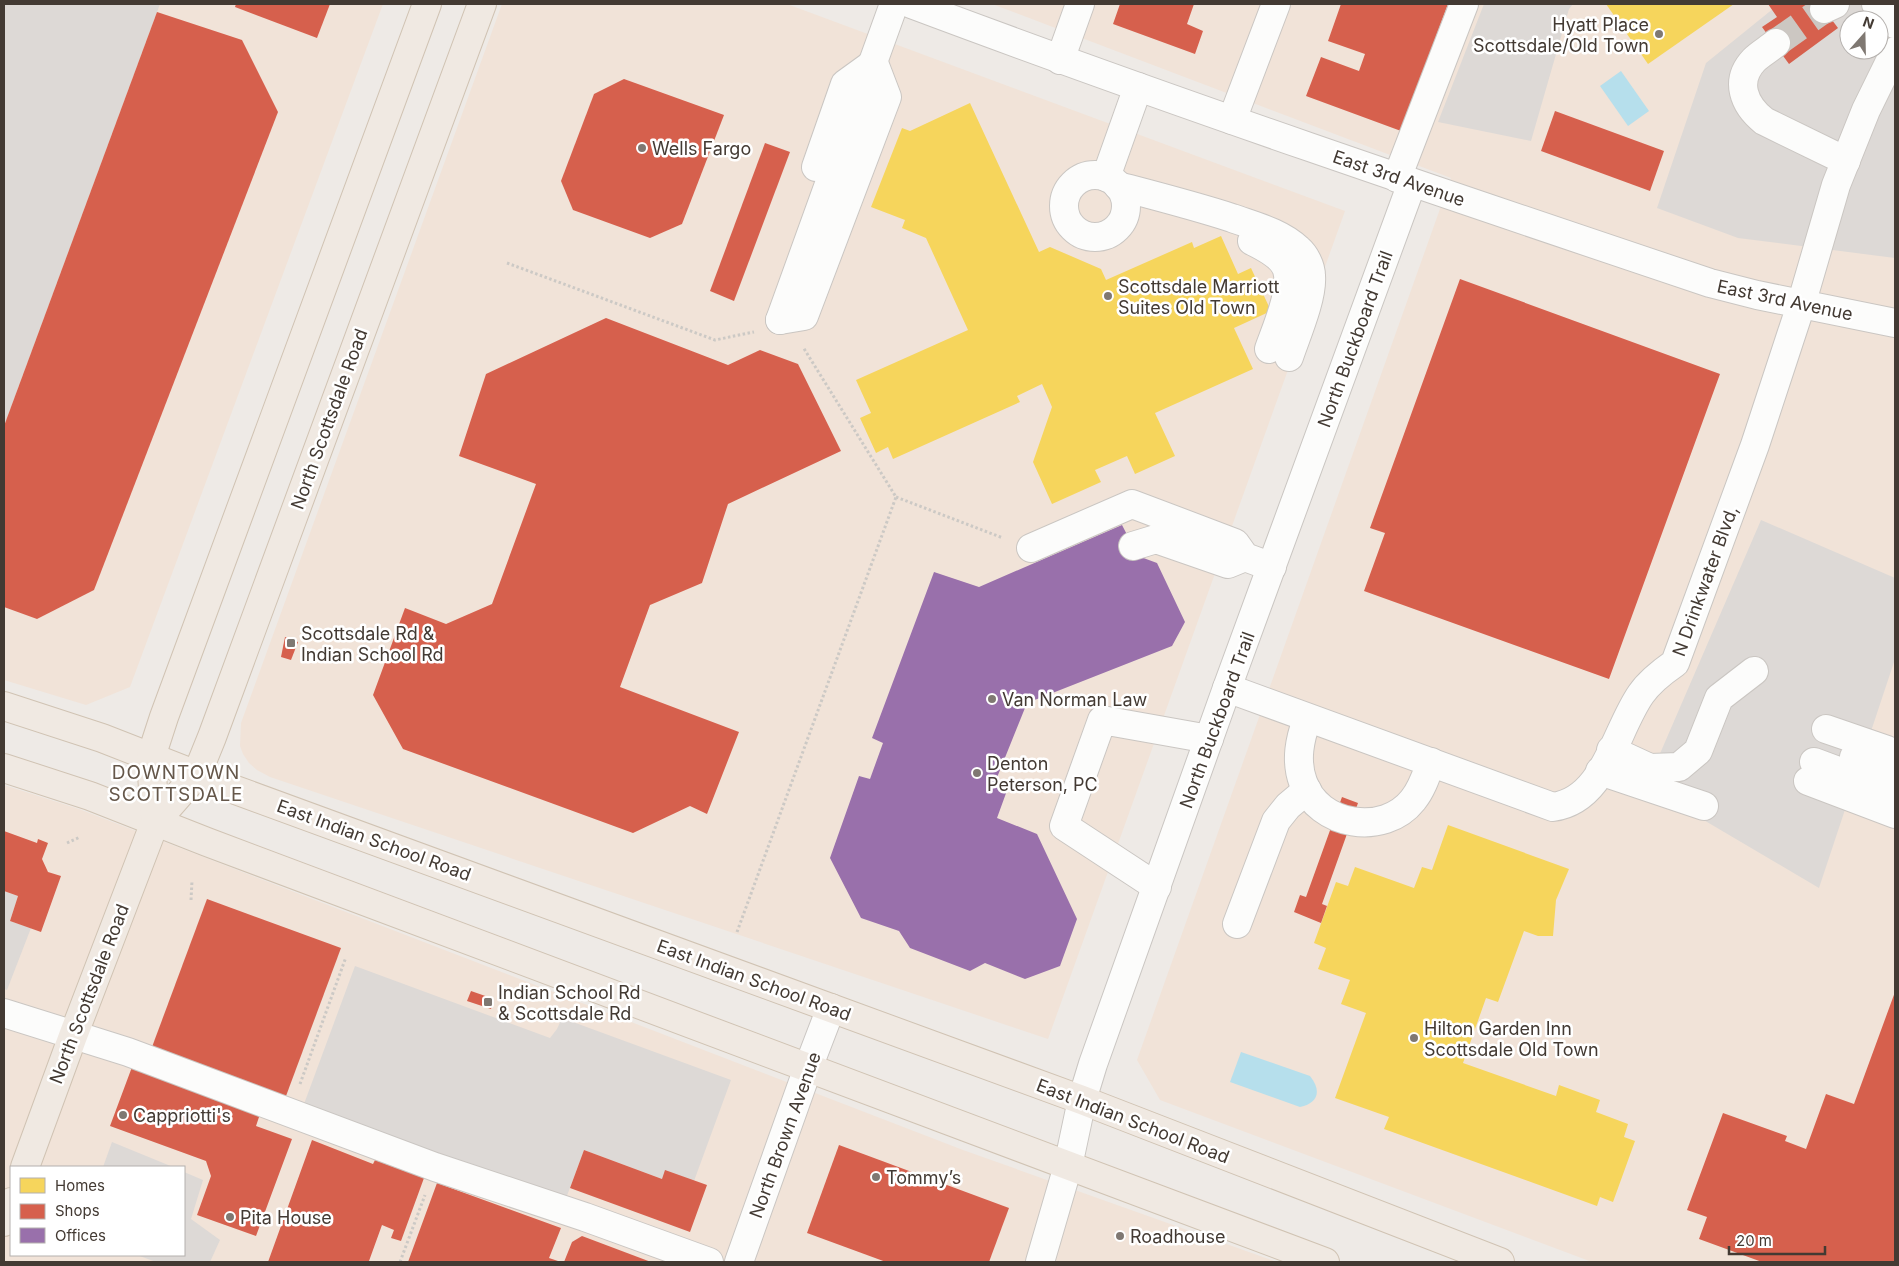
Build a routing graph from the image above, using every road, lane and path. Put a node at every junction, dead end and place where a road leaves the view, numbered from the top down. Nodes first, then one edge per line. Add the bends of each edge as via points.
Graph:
1 (427, 4) edge
2 (482, 4) edge
3 (894, 4) edge
4 (911, 4) edge
5 (1080, 4) edge
6 (1276, 4) edge
7 (1464, 4) edge
8 (1876, 4) edge
9 (1895, 24) edge
10 (1776, 43) tunnel mouth
11 (1895, 52) edge
12 (1060, 60) junction
13 (1138, 87) junction
14 (1232, 120) junction
15 (1846, 161) junction
16 (1404, 181) junction
17 (507, 263) dead end
18 (1801, 305) junction
19 (1895, 323) edge
20 (768, 326) joint
21 (802, 347) dead end
22 (1279, 353) dead end
23 (1133, 546) dead end
24 (1031, 548) dead end
25 (1245, 557) junction
26 (1272, 567) junction
27 (1754, 671) dead end
28 (1227, 688) junction
29 (4, 706) edge
30 (1308, 719) junction
31 (1209, 740) junction
32 (1895, 753) edge
33 (1817, 754) junction
34 (151, 757) junction
35 (1606, 761) junction
36 (1431, 762) junction
37 (4, 768) edge
38 (1895, 771) edge
39 (197, 774) junction
40 (1307, 790) junction
41 (1895, 792) edge
42 (1704, 806) dead end
43 (1895, 814) edge
44 (155, 822) junction
45 (80, 837) dead end
46 (67, 843) dead end
47 (192, 881) dead end
48 (1157, 887) junction
49 (191, 900) dead end
50 (1238, 924) dead end
51 (737, 932) dead end
52 (346, 957) dead end
53 (831, 1008) junction
54 (4, 1013) edge
55 (73, 1036) junction
56 (808, 1068) junction
57 (1082, 1100) junction
58 (290, 1112) junction
59 (25, 1166) edge
60 (1068, 1166) junction
61 (435, 1167) junction
62 (10, 1205) edge
63 (4, 1222) edge
64 (400, 1262) edge
65 (709, 1262) edge
66 (739, 1262) edge
67 (1040, 1262) edge
68 (1325, 1262) edge
69 (1500, 1262) edge

1 - 34 main road, North Scottsdale Road
2 - 39 main road, North Scottsdale Road
3 - 20 street via 874,63
4 - 12 street, East 3rd Avenue
5 - 12 street
6 - 14 street
7 - 16 street, North Buckboard Trail
8 - 9 street
10 - 15 street via 1746,71 1742,85 1746,102 1764,121
11 - 15 street, N Drinkwater Blvd, via 1866,110
12 - 13 street, East 3rd Avenue
13 - 14 street, East 3rd Avenue
13 - 22 street via 1112,181 1278,235 1298,249 1307,261 1311,276 1308,300
14 - 16 street, East 3rd Avenue
15 - 18 street, N Drinkwater Blvd, via 1832,197
16 - 18 street, East 3rd Avenue via 1710,284
16 - 26 street, North Buckboard Trail
17 - 20 path via 715,340
18 - 19 street, East 3rd Avenue
18 - 35 street, N Drinkwater Blvd, via 1755,444 1675,663 1656,676 1640,694
21 - 51 path via 896,497
23 - 25 street via 1156,539 1228,564
24 - 25 street via 1132,504 1235,543
25 - 26 street
26 - 28 street, North Buckboard Trail
27 - 35 street via 1719,698 1698,751 1678,767 1650,768
28 - 30 street, N Drinkwater Blvd,
28 - 31 street, North Buckboard Trail
29 - 34 main road, East Indian School Road
30 - 36 street, N Drinkwater Blvd,
30 - 40 street via 1300,739 1298,761
31 - 48 street, North Buckboard Trail
31 - 48 street via 1102,720 1064,826
32 - 33 street
33 - 38 street
33 - 41 street
33 - 43 street
34 - 39 main road, East Indian School Road
34 - 44 main road, North Scottsdale Road
35 - 36 street, N Drinkwater Blvd, via 1594,784 1565,805 1552,807
35 - 42 street
36 - 40 street via 1424,783 1412,802 1395,815 1374,822 1352,822 1331,815 1314,801
37 - 44 main road via 90,796
39 - 44 main road, North Scottsdale Road
39 - 53 main road, East Indian School Road
40 - 50 street via 1276,821
44 - 55 main road, North Scottsdale Road
44 - 56 main road
45 - 46 path
47 - 49 path
48 - 57 street, North Buckboard Trail
52 - 58 path
53 - 56 street, North Brown Avenue
53 - 57 main road, East Indian School Road
54 - 55 street
55 - 58 street via 128,1052
55 - 59 main road, North Scottsdale Road
56 - 60 main road
56 - 66 street, North Brown Avenue
57 - 60 street, North Buckboard Trail
57 - 69 main road, East Indian School Road
58 - 61 street
60 - 67 street, North Buckboard Trail
60 - 68 main road
61 - 64 path
61 - 65 street
62 - 63 main road

